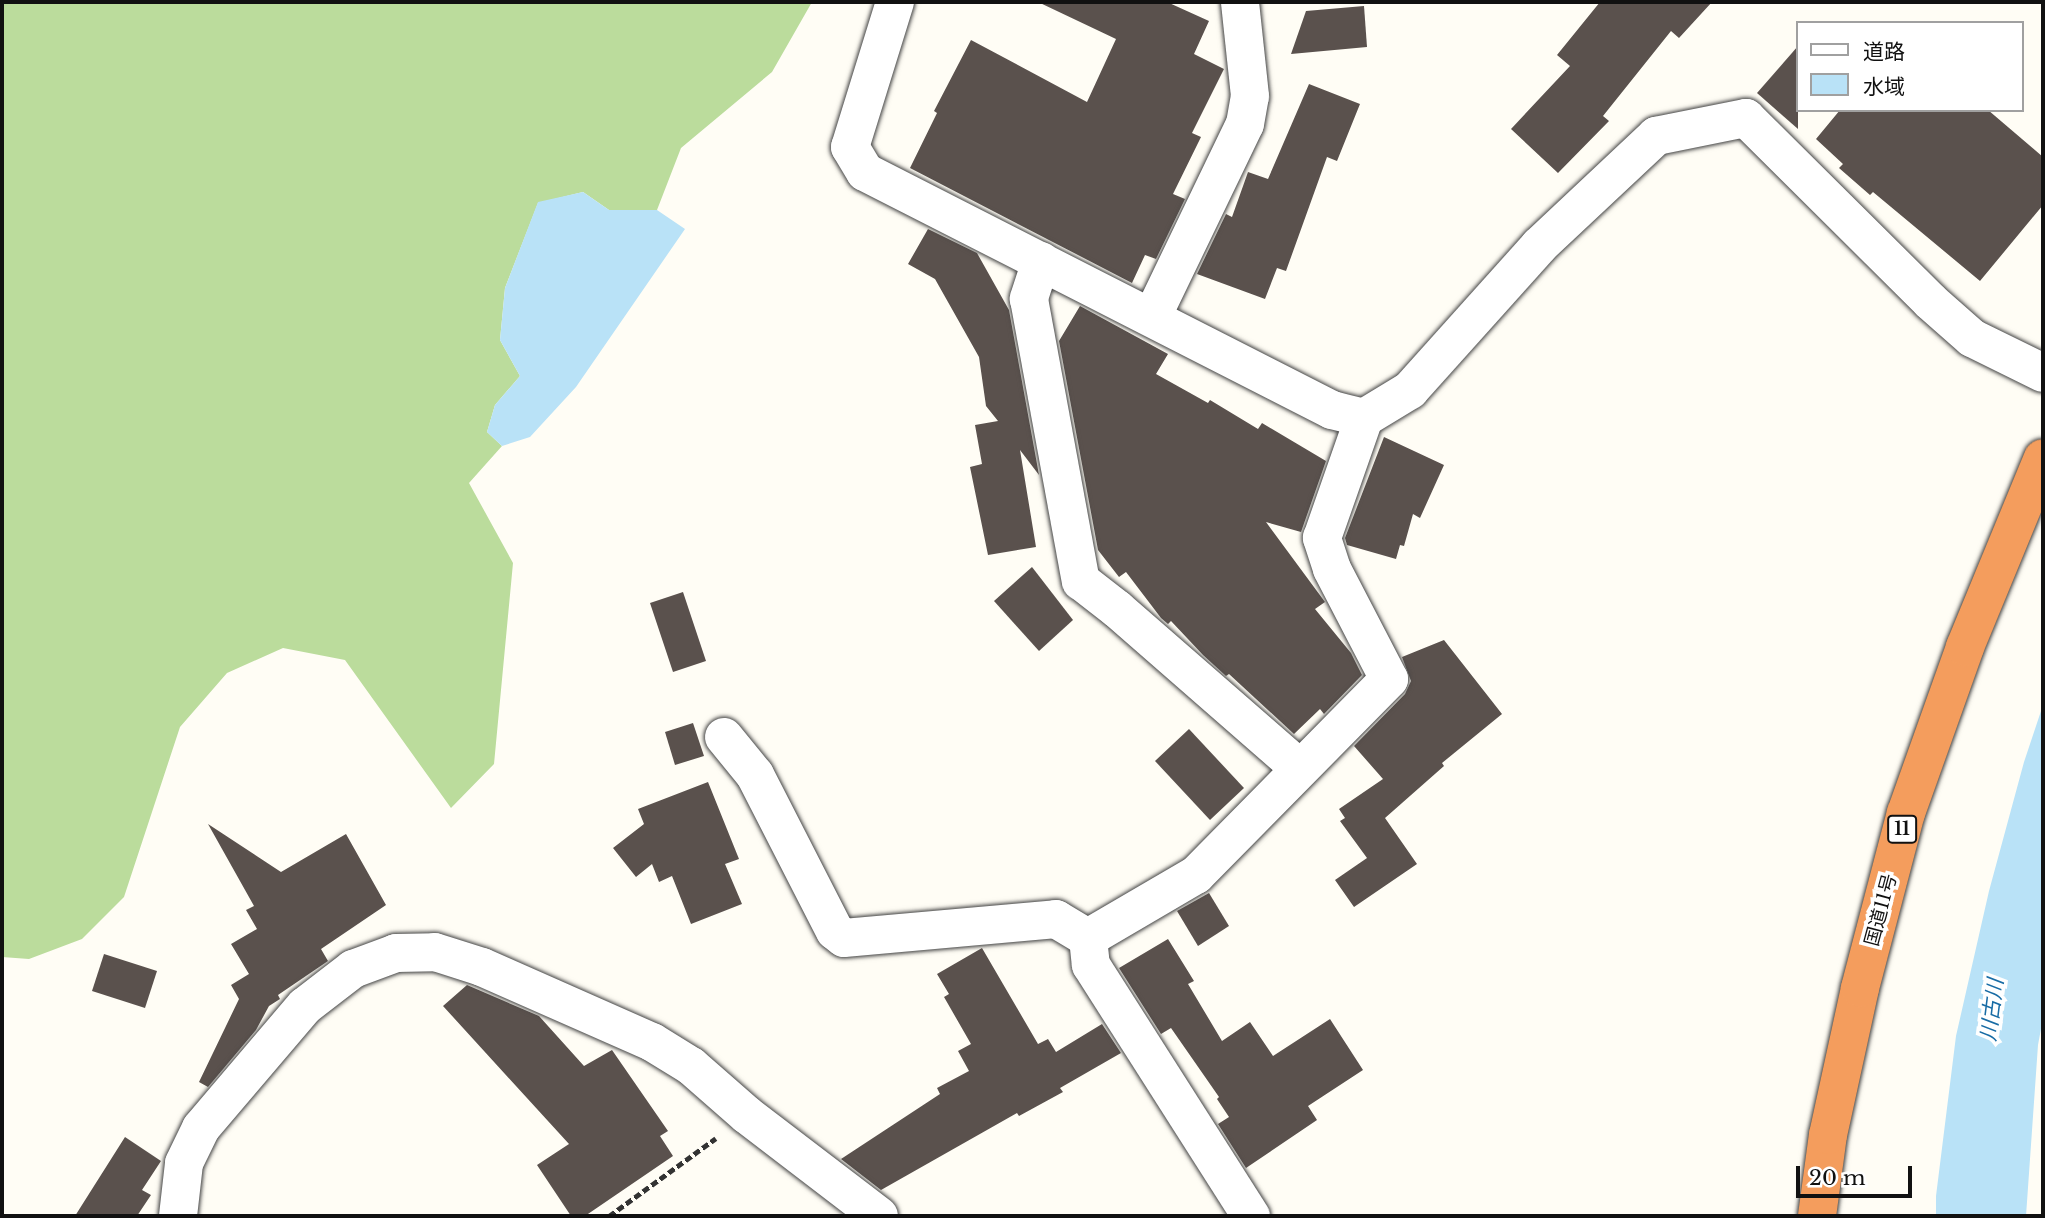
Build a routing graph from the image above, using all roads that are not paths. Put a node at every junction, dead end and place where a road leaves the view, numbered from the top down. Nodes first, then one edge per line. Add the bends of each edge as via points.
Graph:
1 (895, 2) edge
2 (1240, 2) edge
3 (1041, 261) junction
4 (1152, 317) junction
5 (2043, 373) edge
6 (1364, 418) junction
7 (2043, 458) edge
8 (724, 737) dead end
9 (1299, 768) junction
10 (1088, 939) junction
11 (178, 1216) edge
12 (879, 1216) edge
13 (1251, 1216) edge
14 (1817, 1216) edge

1 - 3 street via 850,148 864,172
2 - 4 street via 1250,96 1245,124
3 - 4 street
3 - 9 street via 1029,299 1081,581
4 - 6 street via 1332,410
5 - 6 street via 1972,338 1746,118 1656,136 1539,246 1410,390
6 - 9 street via 1322,538 1332,569 1389,679
7 - 14 highway, 国道11号 / 11 via 1965,647 1906,813 1860,988
8 - 10 street via 755,775 835,930 844,938 1056,919
9 - 10 street via 1196,875
10 - 13 street via 1091,965
11 - 12 street via 184,1163 201,1128 305,1006 353,969 396,953 435,952 482,967 652,1042 691,1066

